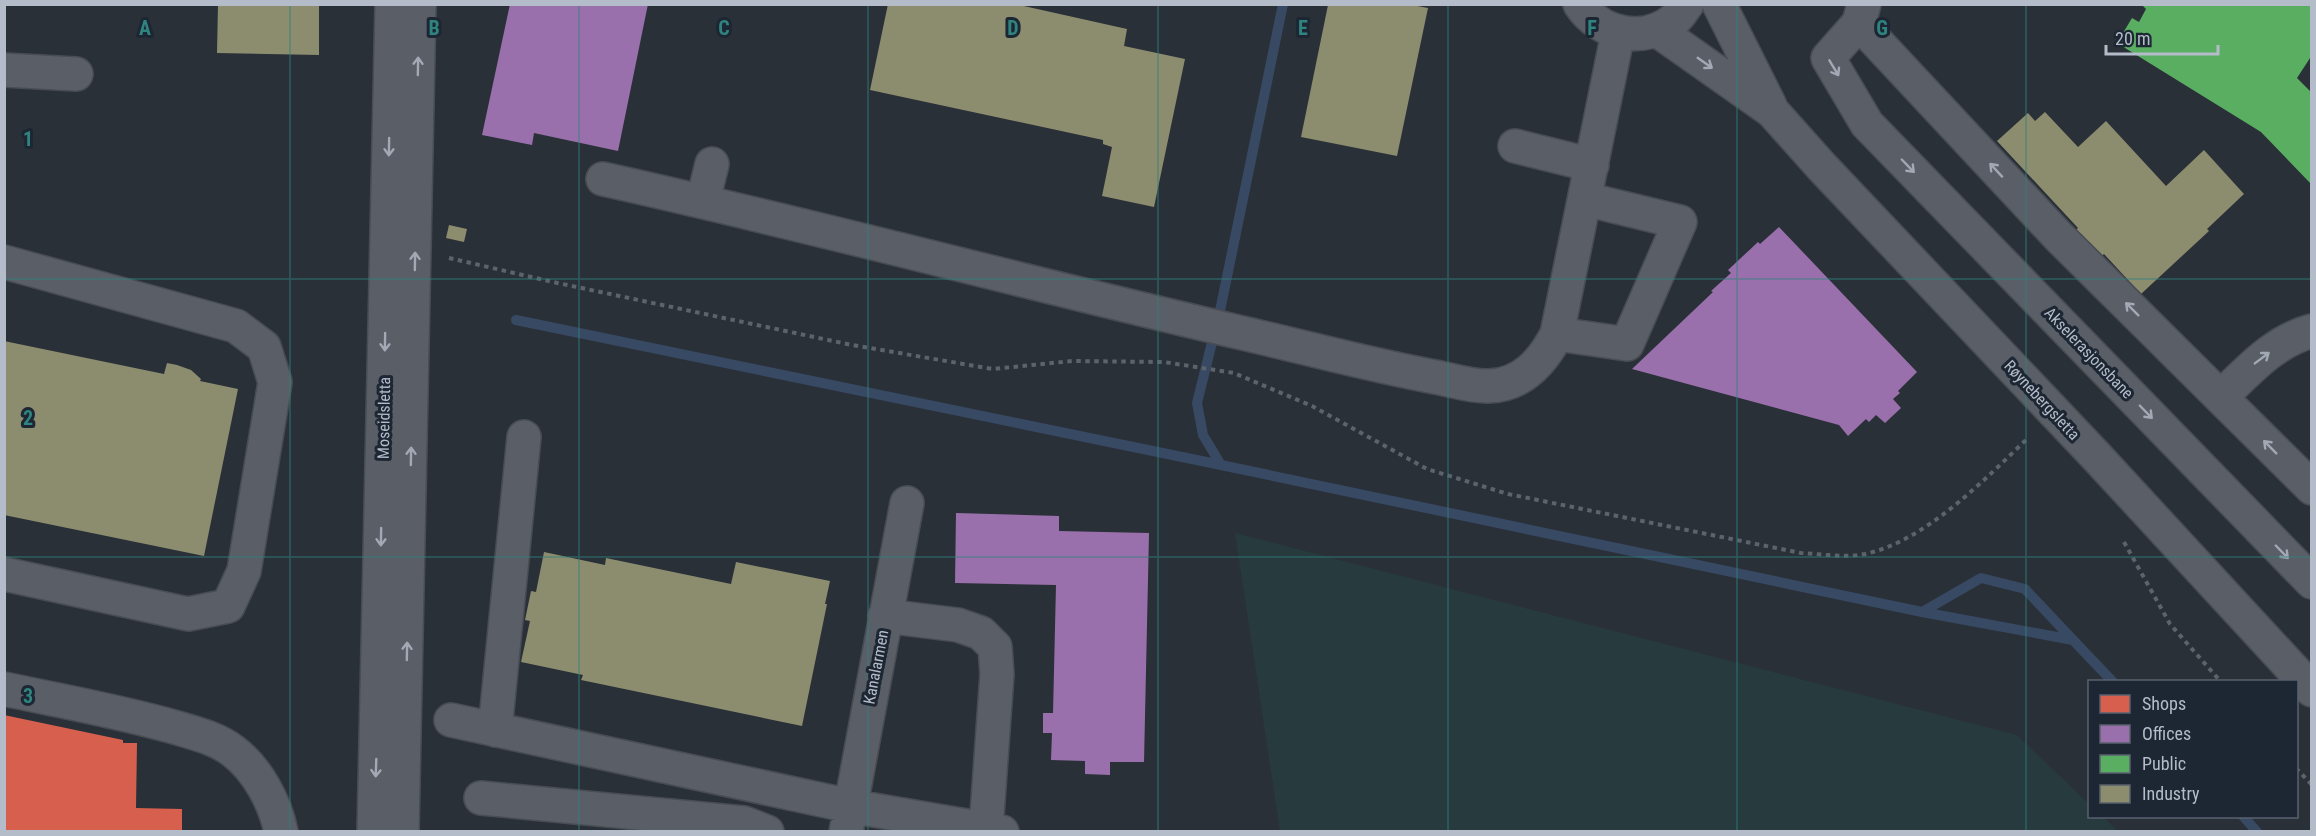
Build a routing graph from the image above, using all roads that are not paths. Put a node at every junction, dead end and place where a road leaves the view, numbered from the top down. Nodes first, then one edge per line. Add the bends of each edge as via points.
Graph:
1 (392, 4) edge
2 (419, 4) edge
3 (1580, 4) edge
4 (1687, 4) edge
5 (1719, 4) edge
6 (1861, 14) edge
7 (1657, 30) junction
8 (1618, 33) junction
9 (4, 70) edge
10 (76, 74) dead end
11 (1772, 111) junction
12 (1515, 146) dead end
13 (712, 165) dead end
14 (1592, 165) junction
15 (603, 179) dead end
16 (1585, 199) junction
17 (704, 201) junction
18 (4, 262) edge
19 (2312, 330) edge
20 (1557, 334) junction
21 (2221, 397) junction
22 (524, 437) dead end
23 (2312, 488) edge
24 (907, 503) dead end
25 (4, 574) edge
26 (2312, 582) edge
27 (885, 616) junction
28 (4, 689) edge
29 (2312, 690) edge
30 (451, 720) dead end
31 (495, 730) junction
32 (481, 798) dead end
33 (848, 819) edge
34 (994, 830) edge
35 (280, 831) edge
36 (374, 831) edge
37 (402, 831) edge
38 (766, 831) edge

1 -> 36 street, Moseidsletta
37 -> 2 street, Moseidsletta
3 - 8 street via 1601,26
4 - 7 street via 1675,19
5 - 11 street, Røynebergsletta
21 -> 6 street via 2058,236
6 -> 26 street, Akselerasjonsbane via 1828,58 1867,124
7 - 8 street
7 -> 11 street, Røynebergsletta
8 - 14 street
9 - 10 street
11 - 29 street, Røynebergsletta
12 - 14 street
13 - 17 street
14 - 16 street
15 - 17 street
16 - 20 street
16 - 20 street via 1680,222 1627,344
17 - 20 street via 1388,369 1488,386 1509,382 1529,372 1546,355
18 - 25 street via 236,326 264,347 275,382 243,571 228,606 188,614
21 -> 19 street via 2258,361 2294,335
23 -> 21 street
22 - 31 street
24 - 27 street, Kanalarmen
27 - 33 street, Kanalarmen
27 - 34 street via 958,626 981,633 995,647
28 - 35 street via 149,720 207,737 232,750 249,767 269,796
30 - 31 street
31 - 33 street
32 - 38 street via 744,823
33 - 34 street

